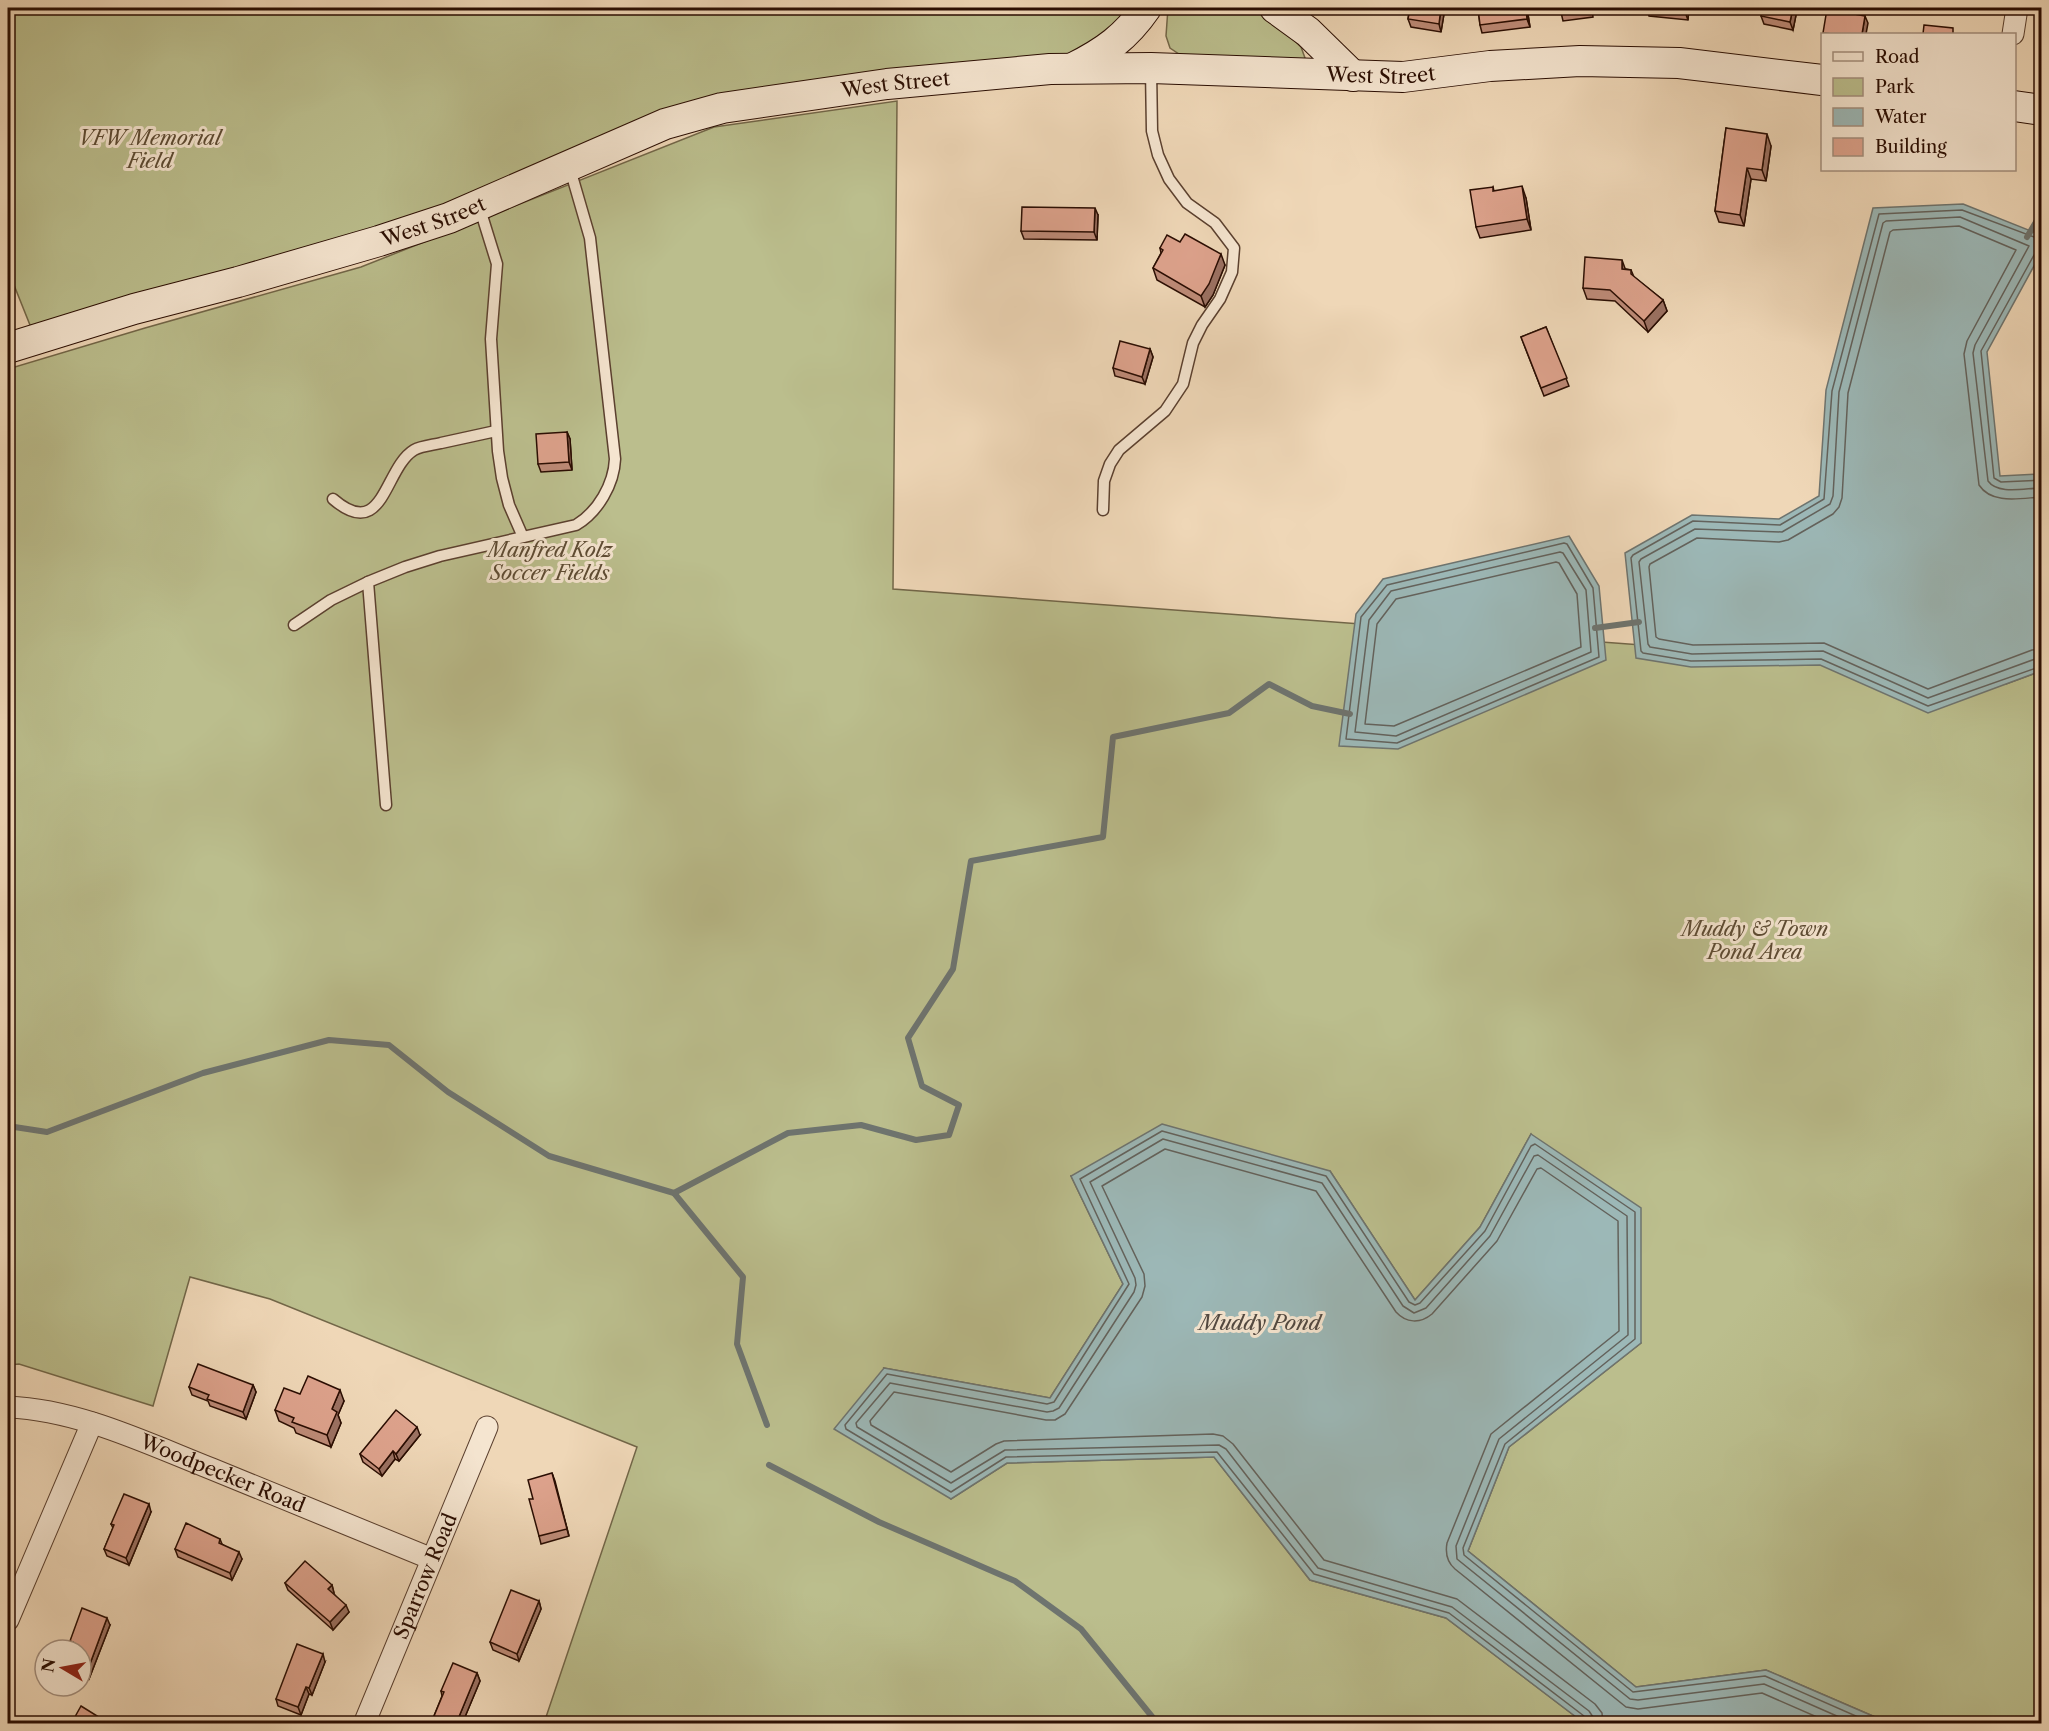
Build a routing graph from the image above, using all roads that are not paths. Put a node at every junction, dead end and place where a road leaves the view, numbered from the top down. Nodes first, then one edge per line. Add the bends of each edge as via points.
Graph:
1 (1146, 8) edge
2 (1275, 8) edge
3 (2017, 8) edge
4 (2013, 33) edge
5 (1073, 68) junction
6 (1151, 68) junction
7 (1353, 75) junction
8 (1821, 80) edge
9 (2016, 106) edge
10 (2042, 110) edge
11 (569, 165) junction
12 (479, 205) junction
13 (8, 348) edge
14 (496, 431) junction
15 (333, 500) dead end
16 (1103, 510) dead end
17 (523, 537) junction
18 (368, 582) junction
19 (294, 625) dead end
20 (386, 805) dead end
21 (8, 1407) edge
22 (92, 1423) junction
23 (487, 1427) dead end
24 (432, 1559) junction
25 (8, 1620) edge
26 (364, 1724) edge

1 - 5 street via 1122,37 1101,54
2 - 7 street via 1308,32
3 - 4 street
5 - 6 street, West Street
5 - 11 street, West Street via 887,84 722,108 666,124
6 - 7 street, West Street
6 - 16 lane via 1152,131 1158,154 1169,179 1187,203 1215,223 1234,248 1232,272 1193,343 1183,384 1165,411 1119,450 1110,464 1104,481
7 - 8 street, West Street via 1403,77 1490,66 1580,61 1679,63
9 - 10 street
11 - 12 street, West Street
11 - 17 lane via 590,238 615,462 609,486 590,516 572,527
12 - 13 street, West Street via 344,253 134,309
12 - 14 lane via 497,264 491,339
14 - 15 lane via 414,450 369,511 349,510
14 - 17 lane via 502,478
17 - 18 lane via 440,556
18 - 19 lane via 331,600
18 - 20 lane
21 - 22 street, Woodpecker Road via 31,1408
22 - 24 street, Woodpecker Road
22 - 25 street
23 - 24 street, Sparrow Road
24 - 26 street, Sparrow Road

